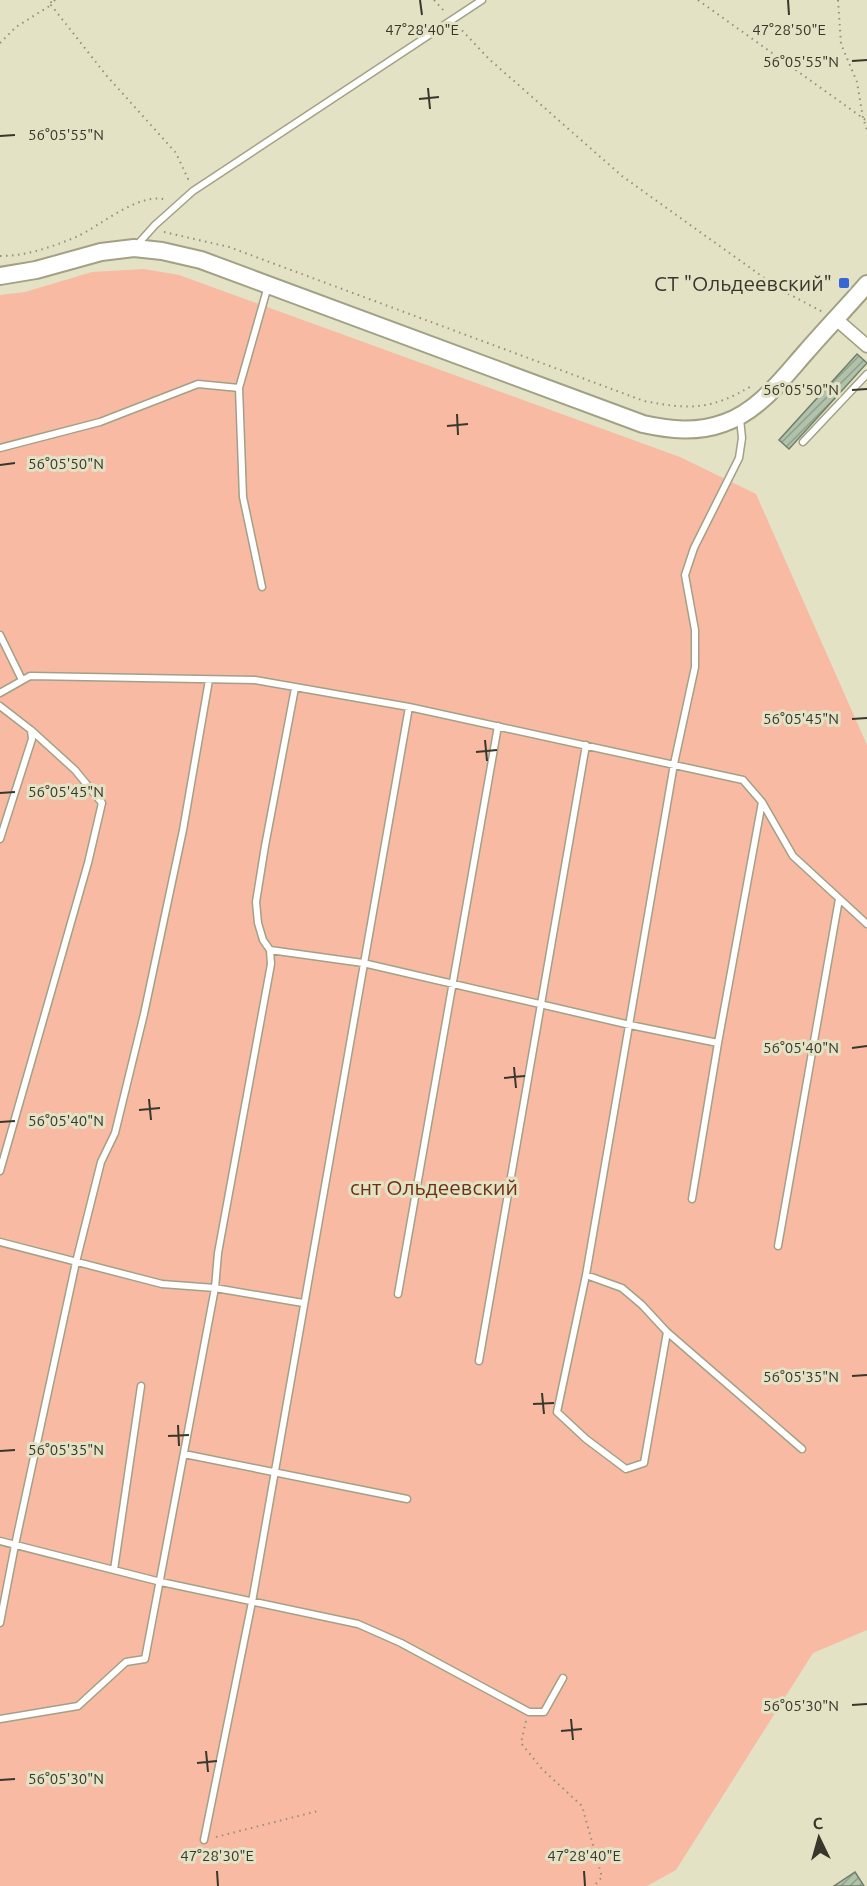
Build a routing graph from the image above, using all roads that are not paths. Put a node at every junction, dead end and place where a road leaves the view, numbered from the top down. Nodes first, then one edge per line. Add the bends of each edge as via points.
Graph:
1 (482, 0) edge
2 (135, 248) junction
3 (0, 276) edge
4 (867, 284) edge
5 (269, 285) junction
6 (830, 315) junction
7 (867, 346) edge
8 (867, 374) edge
9 (239, 388) junction
10 (740, 416) junction
11 (804, 442) dead end
12 (0, 448) edge
13 (262, 587) dead end
14 (0, 635) edge
15 (22, 680) junction
16 (209, 680) junction
17 (295, 688) junction
18 (0, 693) edge
19 (0, 706) edge
20 (409, 707) junction
21 (498, 726) junction
22 (31, 730) junction
23 (586, 745) junction
24 (674, 764) junction
25 (762, 802) junction
26 (0, 839) edge
27 (838, 899) junction
28 (867, 924) edge
29 (270, 950) junction
30 (363, 963) junction
31 (453, 984) junction
32 (542, 1004) junction
33 (630, 1025) junction
34 (718, 1043) junction
35 (0, 1171) edge
36 (692, 1199) dead end
37 (0, 1242) edge
38 (778, 1246) dead end
39 (76, 1262) junction
40 (586, 1275) junction
41 (214, 1288) junction
42 (398, 1294) dead end
43 (303, 1303) junction
44 (667, 1332) junction
45 (479, 1361) dead end
46 (141, 1386) dead end
47 (802, 1449) dead end
48 (184, 1455) junction
49 (274, 1471) junction
50 (407, 1499) dead end
51 (0, 1541) edge
52 (15, 1545) junction
53 (114, 1570) junction
54 (160, 1582) junction
55 (252, 1602) junction
56 (0, 1623) edge
57 (563, 1678) dead end
58 (0, 1719) edge
59 (204, 1840) road end

1 - 2 lane via 193,191
2 - 3 street
2 - 5 street via 201,260
4 - 6 street
5 - 9 lane
5 - 10 street via 643,424 672,430 697,429
6 - 7 street
6 - 10 street via 764,398
8 - 11 lane
9 - 12 lane via 198,384 100,422
9 - 13 lane via 243,497
10 - 24 lane via 739,458 694,548 685,575 695,630 695,667
14 - 15 lane
15 - 16 lane via 30,676
15 - 18 lane
16 - 17 lane via 255,680
16 - 39 lane via 183,830 144,1014 115,1133 101,1162
17 - 20 lane
17 - 29 lane via 256,903 263,940
19 - 22 lane
20 - 21 lane
20 - 30 lane
21 - 23 lane
21 - 31 lane
22 - 26 lane via 32,739
22 - 35 lane via 75,770 102,803
23 - 24 lane
23 - 32 lane
24 - 25 lane via 743,780
24 - 33 lane
25 - 27 lane via 793,856
25 - 34 lane
27 - 28 lane
27 - 38 lane
29 - 30 lane
29 - 41 lane via 271,964
30 - 31 lane
30 - 43 lane
31 - 32 lane
31 - 42 lane
32 - 33 lane
32 - 45 lane
33 - 34 lane
33 - 40 lane
34 - 36 lane
37 - 39 lane
39 - 41 lane via 162,1284
39 - 52 lane
40 - 44 lane via 622,1288
40 - 44 lane via 557,1412 626,1469 644,1464
41 - 43 lane
41 - 48 lane
43 - 49 lane
44 - 47 lane
46 - 53 lane
48 - 49 lane
48 - 54 lane
49 - 50 lane
49 - 55 lane
51 - 52 lane
52 - 53 lane
52 - 56 lane
53 - 54 lane
54 - 55 lane
54 - 58 lane via 145,1659 126,1662 78,1706
55 - 57 lane via 358,1624 529,1712 544,1712
55 - 59 lane

